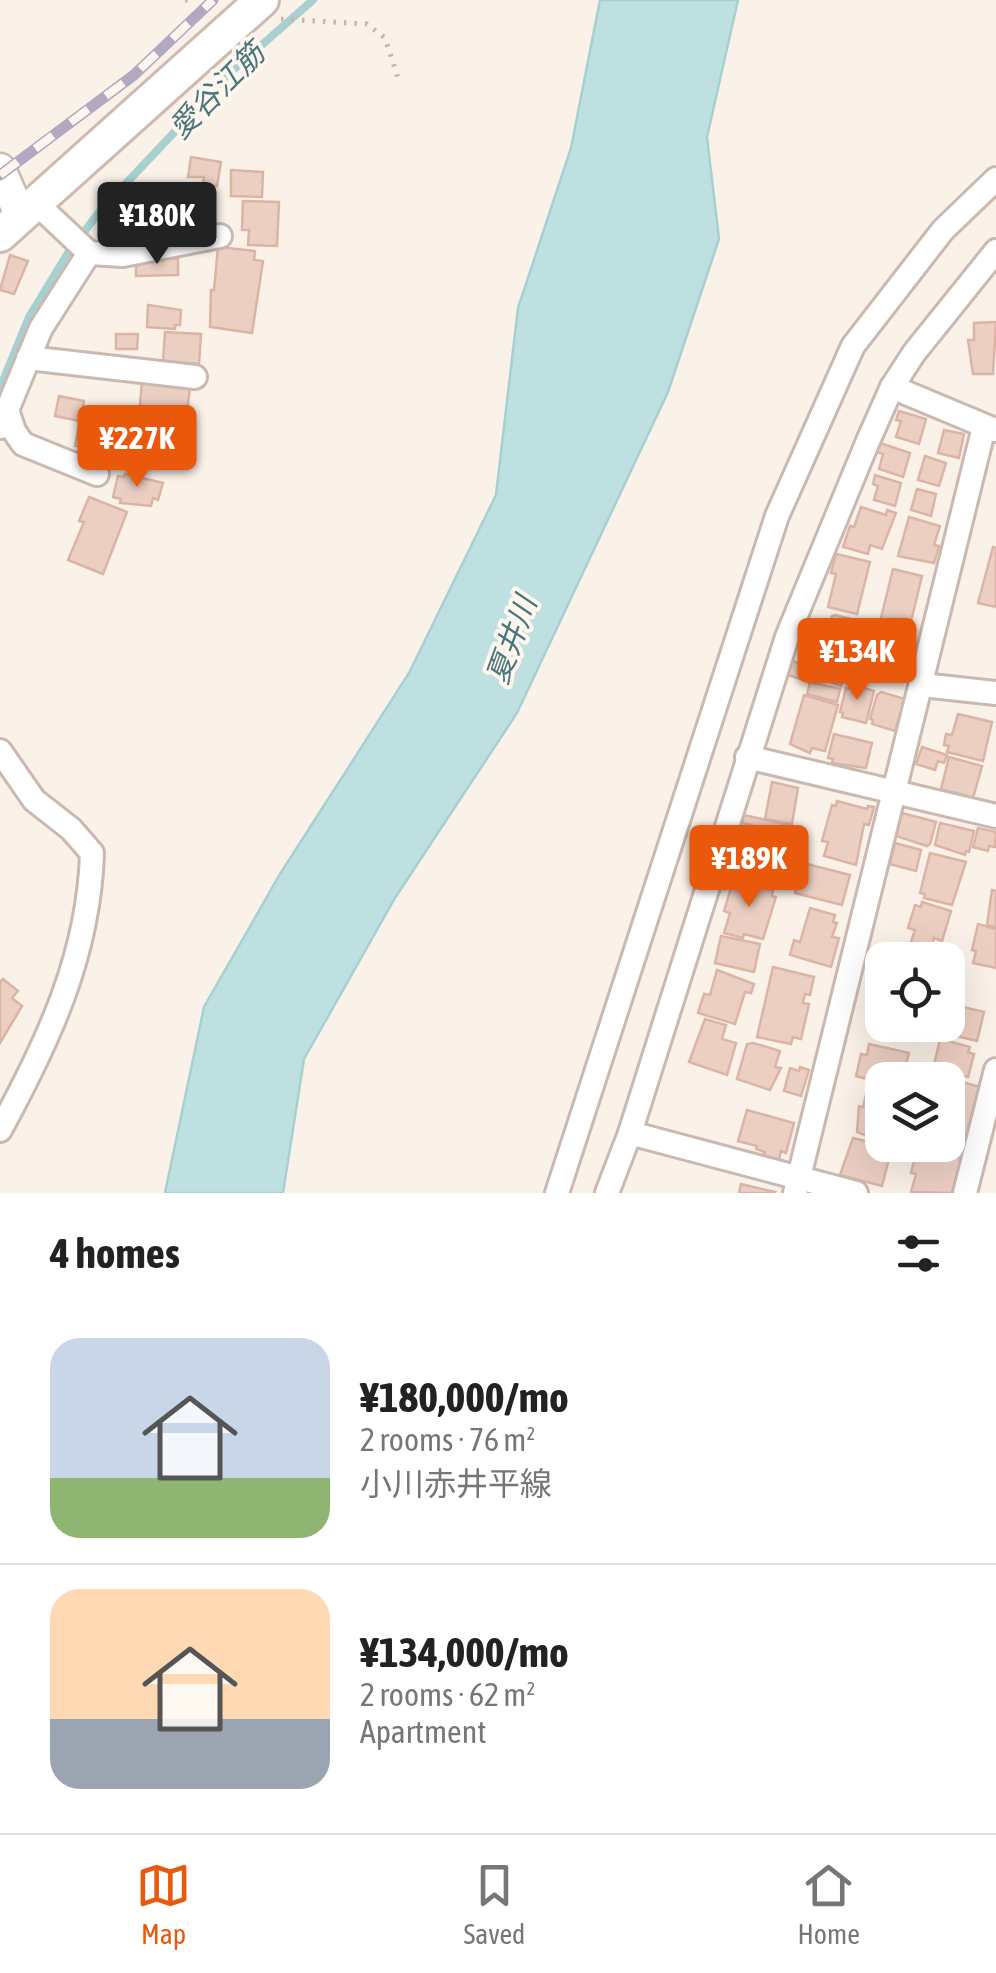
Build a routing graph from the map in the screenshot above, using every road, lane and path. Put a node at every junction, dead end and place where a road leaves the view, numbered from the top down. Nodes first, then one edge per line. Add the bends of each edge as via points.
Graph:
1 (262, 0) edge
2 (301, 21) dead end
3 (398, 78) dead end
4 (0, 169) edge
5 (996, 179) edge
6 (19, 219) edge
7 (220, 236) dead end
8 (996, 251) edge
9 (89, 253) junction
10 (28, 358) junction
11 (195, 377) dead end
12 (892, 387) junction
13 (4, 419) edge
14 (990, 429) edge
15 (96, 474) dead end
16 (922, 685) junction
17 (996, 693) edge
18 (0, 751) edge
19 (747, 756) junction
20 (895, 794) junction
21 (996, 816) edge
22 (996, 1070) edge
23 (0, 1130) edge
24 (630, 1134) junction
25 (797, 1186) edge
26 (557, 1193) edge
27 (607, 1193) edge
28 (856, 1193) edge
29 (966, 1193) edge

1 - 6 main road
2 - 3 path via 374,28
4 - 6 street
5 - 26 street via 944,230 853,346 777,516
6 - 9 street
7 - 9 street via 123,255
8 - 12 street
9 - 10 street
10 - 11 street
10 - 13 street
12 - 14 street
12 - 19 street via 787,637
13 - 15 street via 22,444
14 - 16 street
16 - 17 street
16 - 20 street
18 - 23 street via 34,800 92,852 71,980 42,1054
19 - 20 street
19 - 24 street
20 - 21 street
20 - 25 street
22 - 29 street
24 - 25 street
24 - 27 street
25 - 28 street

